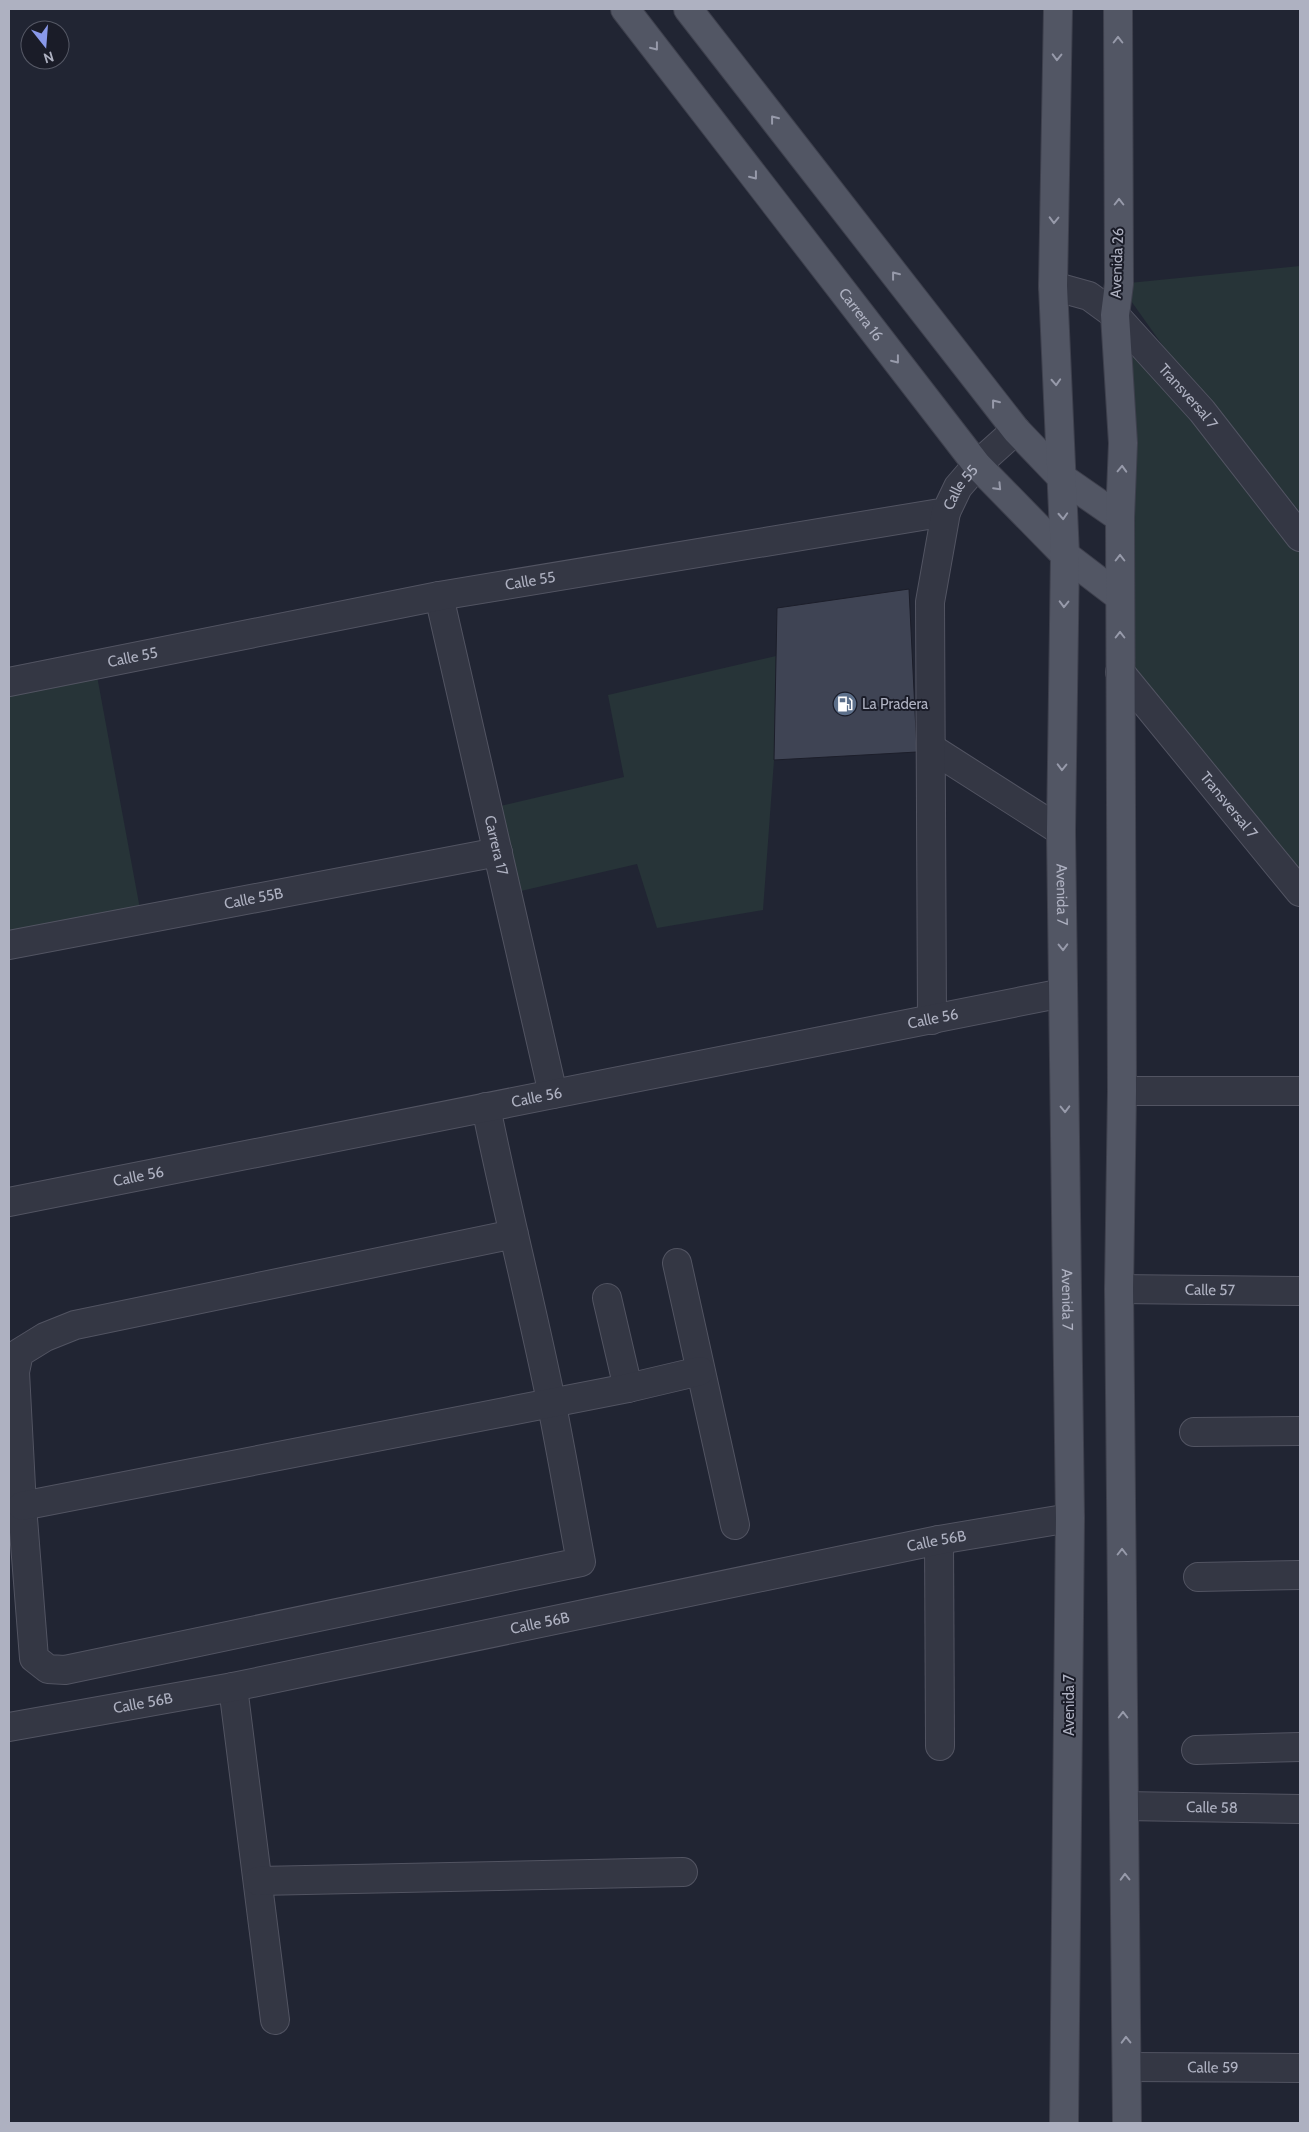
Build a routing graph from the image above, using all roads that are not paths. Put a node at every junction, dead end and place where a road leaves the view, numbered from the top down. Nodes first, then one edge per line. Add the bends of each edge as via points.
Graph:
1 (625, 9) edge
2 (688, 9) edge
3 (1058, 9) edge
4 (1118, 9) edge
5 (1052, 286) junction
6 (1115, 315) junction
7 (1016, 430) junction
8 (977, 465) junction
9 (1061, 477) junction
10 (946, 512) junction
11 (1120, 518) junction
12 (1295, 523) edge
13 (1065, 556) junction
14 (439, 596) junction
15 (1120, 597) junction
16 (1120, 672) junction
17 (9, 682) edge
18 (932, 748) junction
19 (1061, 831) junction
20 (498, 852) junction
21 (1300, 892) edge
22 (9, 945) edge
23 (1063, 993) junction
24 (932, 1020) junction
25 (1122, 1091) junction
26 (1300, 1091) edge
27 (553, 1094) junction
28 (486, 1107) junction
29 (9, 1202) edge
30 (514, 1234) junction
31 (677, 1263) dead end
32 (1119, 1289) junction
33 (1300, 1291) edge
34 (607, 1298) dead end
35 (700, 1370) junction
36 (628, 1388) junction
37 (552, 1402) junction
38 (1300, 1430) edge
39 (1194, 1432) dead end
40 (22, 1506) junction
41 (1070, 1518) junction
42 (735, 1525) dead end
43 (939, 1540) junction
44 (1300, 1575) edge
45 (1198, 1577) dead end
46 (234, 1687) junction
47 (9, 1726) edge
48 (940, 1746) dead end
49 (1300, 1747) edge
50 (1196, 1750) dead end
51 (1124, 1806) junction
52 (1300, 1809) edge
53 (683, 1872) dead end
54 (258, 1881) junction
55 (275, 2020) dead end
56 (1127, 2066) junction
57 (1300, 2068) edge
58 (1064, 2123) edge
59 (1127, 2123) edge

1 -> 8 main road, Carrera 16
7 -> 2 main road
3 -> 5 main road
6 -> 4 main road, Avenida 26 via 1119,284
5 - 6 street, Transversal 7 via 1089,296
5 -> 9 main road
11 -> 6 main road, Avenida 26 via 1123,443
6 - 12 street, Transversal 7 via 1202,411
7 - 8 street, Calle 55
7 - 9 main road
8 - 10 street, Calle 55 via 958,487
8 -> 13 main road, Carrera 16
9 - 11 main road
9 -> 13 main road, Avenida 7
10 - 14 street, Calle 55
10 - 18 street via 930,602
15 -> 11 main road
13 - 15 main road, Carrera 16
13 -> 19 main road, Avenida 7
14 - 17 street, Calle 55
14 - 20 street, Carrera 17
16 -> 15 main road
16 - 21 street, Transversal 7
16 - 25 main road
18 - 19 street
18 - 24 street
19 -> 23 main road, Avenida 7
20 - 22 street, Calle 55B
20 - 27 street, Carrera 17
23 - 24 street, Calle 56
23 -> 41 main road, Avenida 7
24 - 27 street, Calle 56
25 - 26 street
25 - 32 main road
27 - 28 street, Calle 56
28 - 29 street, Calle 56
28 - 30 street
30 - 37 street
30 - 40 street via 75,1325 45,1337 19,1353 15,1372
31 - 35 street
32 - 33 street, Calle 57
51 -> 32 main road
34 - 36 street
35 - 36 street
35 - 42 street
36 - 37 street
37 - 40 street
37 - 40 street via 582,1562 65,1670 48,1669 34,1658
38 - 39 street
41 - 43 street, Calle 56B
41 - 58 main road, Avenida 7
43 - 46 street, Calle 56B
43 - 48 street
44 - 45 street
46 - 47 street, Calle 56B
46 - 54 street
49 - 50 street
51 - 52 street, Calle 58
56 -> 51 main road
53 - 54 street
54 - 55 street
56 - 57 street, Calle 59
56 - 59 main road

